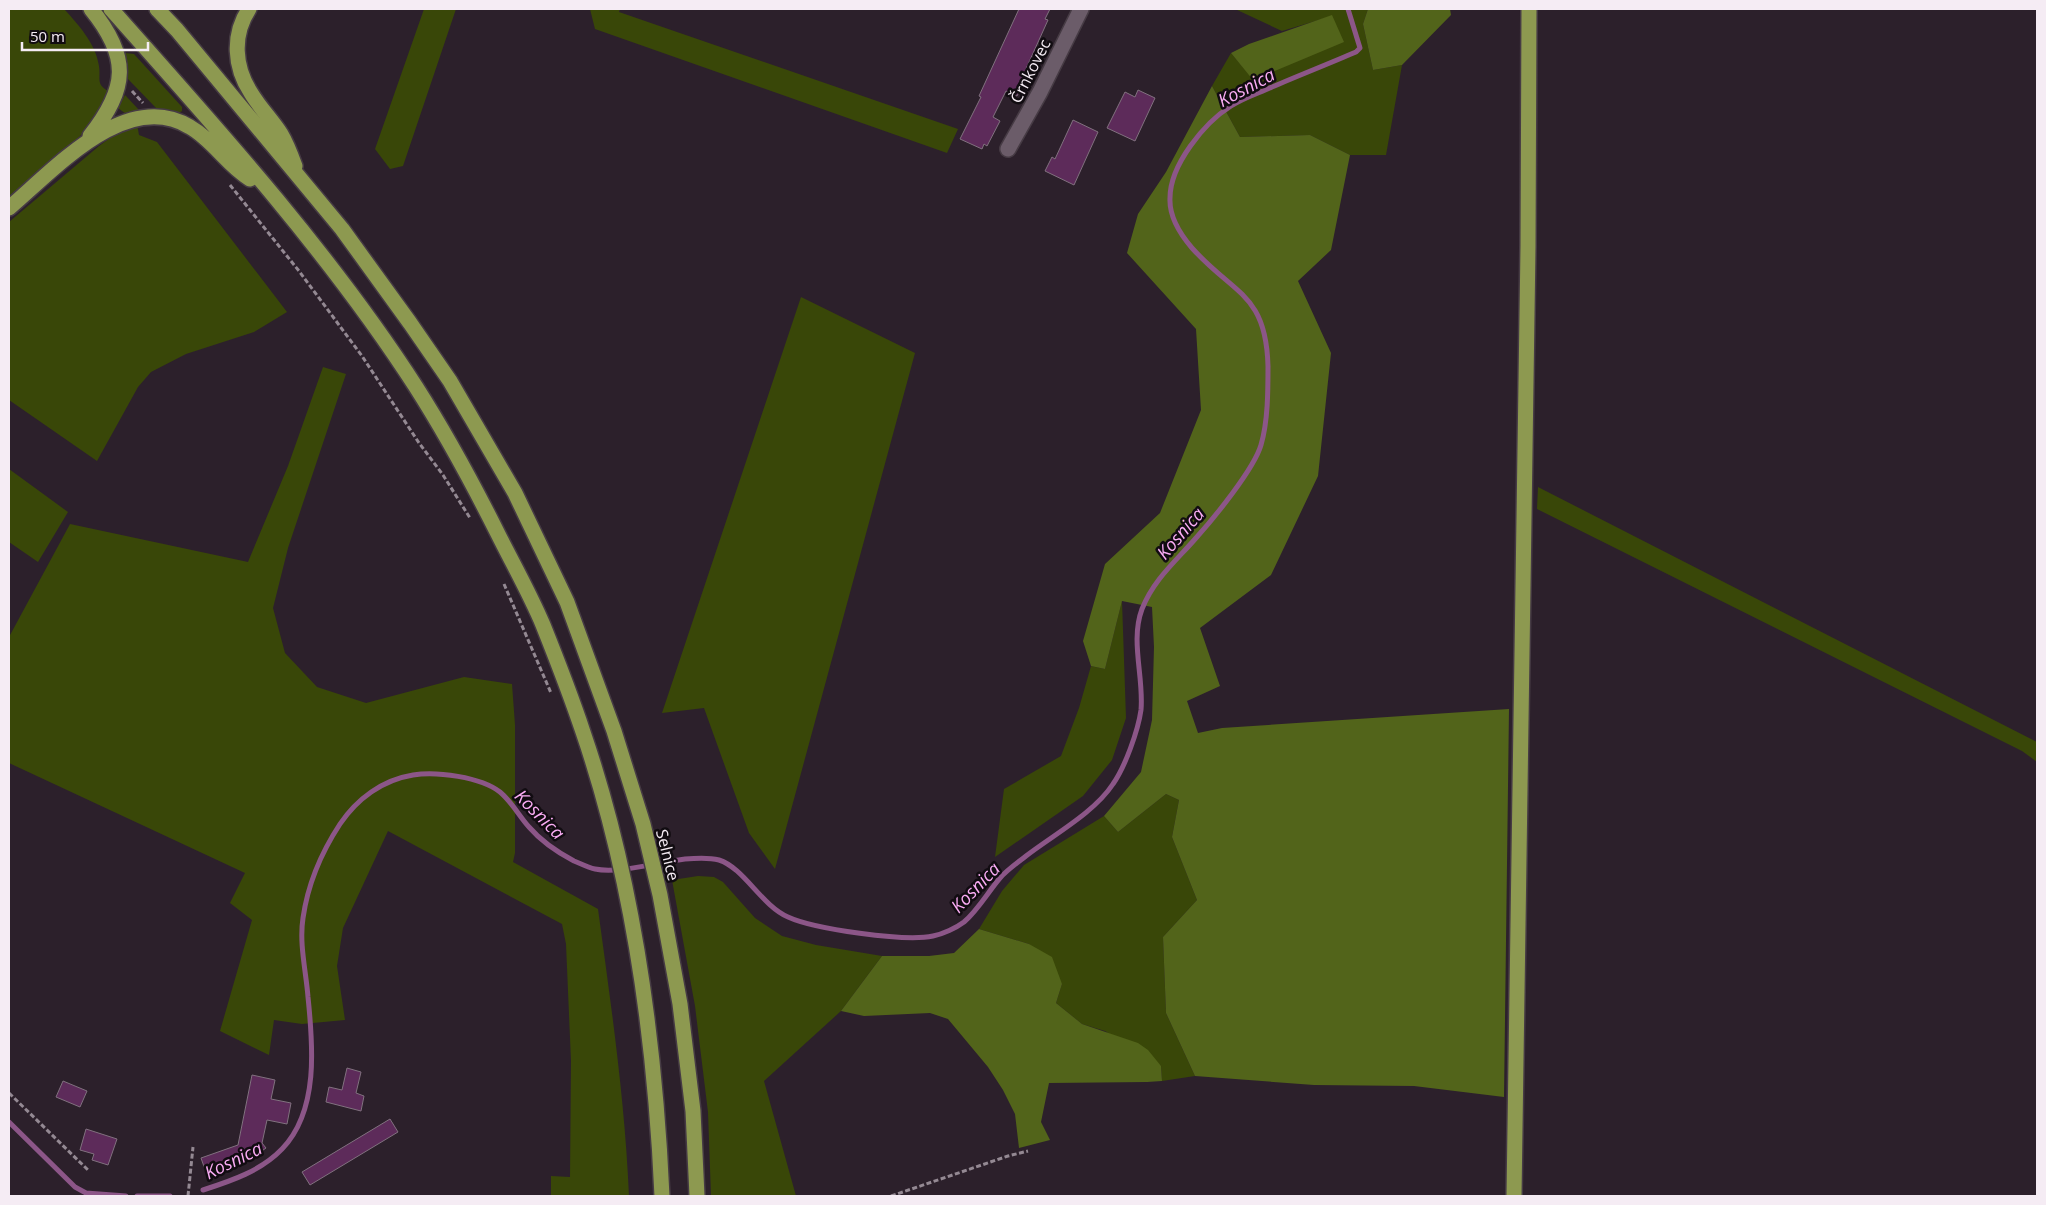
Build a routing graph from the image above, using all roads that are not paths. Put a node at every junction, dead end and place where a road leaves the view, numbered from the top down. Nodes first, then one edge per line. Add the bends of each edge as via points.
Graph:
1 (91, 9) edge
2 (111, 9) edge
3 (156, 9) edge
4 (249, 9) edge
5 (1081, 9) edge
6 (1528, 9) edge
7 (85, 143) junction
8 (1008, 149) dead end
9 (299, 177) junction
10 (268, 191) junction
11 (9, 208) edge
12 (662, 1196) edge
13 (696, 1196) edge
14 (1514, 1196) edge

1 - 7 main road via 111,35 119,66 111,107
2 - 10 main road
3 - 9 main road, Selnice
4 - 9 main road via 236,40 242,72 249,92 282,135
5 - 8 street, Črnkovec
6 - 14 main road via 1528,248
7 - 10 main road via 132,119 169,118 192,127 225,160
7 - 11 main road
9 - 13 main road, Selnice via 342,229 450,381 515,493 567,602 614,730 643,824 660,895 680,1004 692,1101
10 - 12 main road via 350,294 416,386 484,506 542,622 584,734 612,831 627,901 649,1029 658,1112

